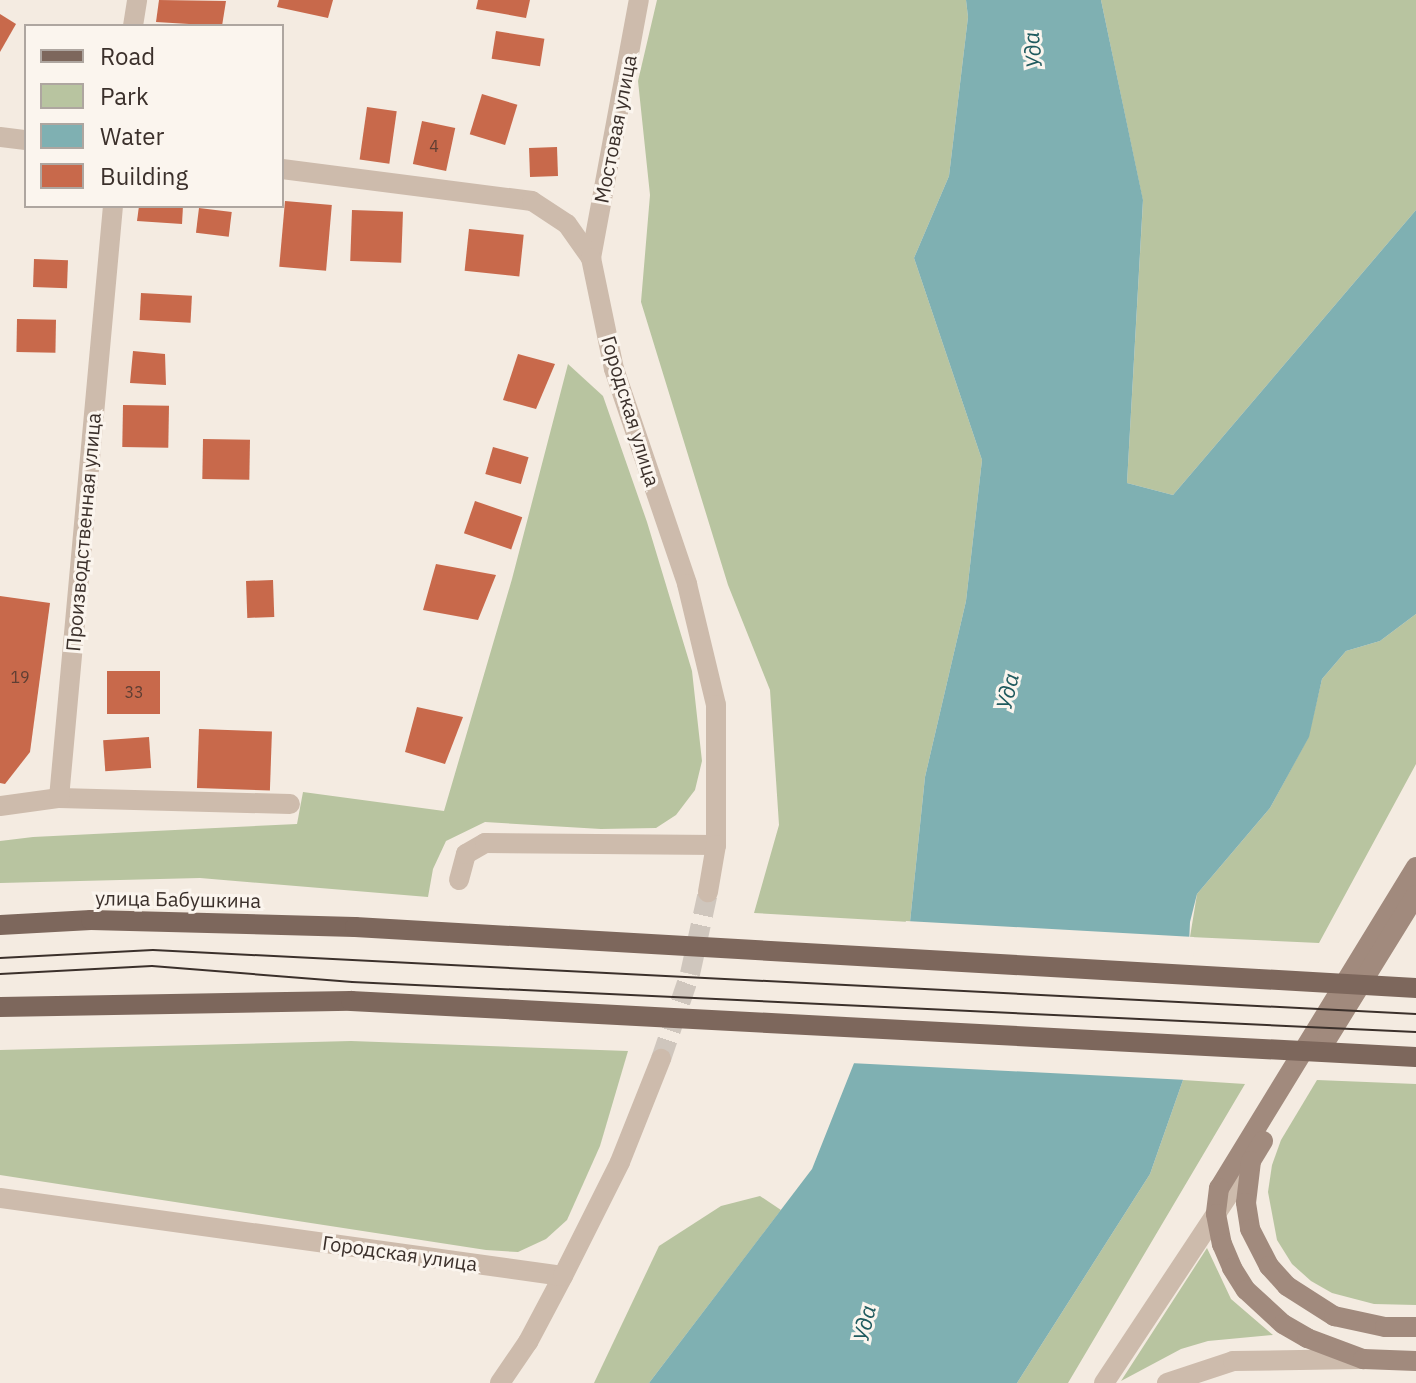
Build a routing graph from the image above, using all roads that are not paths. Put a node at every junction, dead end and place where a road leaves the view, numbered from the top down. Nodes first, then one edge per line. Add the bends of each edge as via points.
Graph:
1 (137, 0) edge
2 (639, 0) edge
3 (133, 24) edge
4 (0, 137) edge
5 (24, 140) edge
6 (284, 169) edge
7 (113, 208) edge
8 (591, 258) junction
9 (59, 798) junction
10 (290, 804) dead end
11 (0, 806) edge
12 (716, 845) junction
13 (1416, 867) edge
14 (459, 880) dead end
15 (708, 892) tunnel mouth
16 (1416, 895) edge
17 (0, 925) edge
18 (1416, 988) edge
19 (0, 1007) edge
20 (1416, 1057) edge
21 (661, 1059) tunnel mouth
22 (1251, 1161) junction
23 (1219, 1188) junction
24 (0, 1198) edge
25 (1216, 1214) junction
26 (563, 1276) junction
27 (1416, 1327) edge
28 (1363, 1359) junction
29 (1416, 1361) edge
30 (500, 1383) edge
31 (1102, 1383) edge
32 (1167, 1383) edge

1 - 3 street
2 - 8 street, Мостовая улица
4 - 5 street
6 - 8 street, Городская улица via 532,201 567,224
7 - 9 street, Производственная улица
8 - 12 street, Городская улица via 614,369 687,584 716,705
9 - 10 street
9 - 11 street
12 - 14 street via 485,843 466,854
12 - 15 street, Городская улица
13 - 23 main road
16 - 22 main road
17 - 18 main road, улица Бабушкина, bridge via 91,920 355,927
19 - 20 main road, bridge via 351,1001
21 - 26 street via 620,1162
22 - 25 street
22 - 27 main road via 1246,1203 1250,1229 1269,1266 1287,1286 1334,1316 1356,1323
23 - 25 main road
23 - 31 street
24 - 26 street, Городская улица
25 - 28 main road via 1232,1268 1263,1308 1307,1338
25 - 31 street
26 - 30 street
28 - 29 main road
28 - 32 street via 1233,1361

